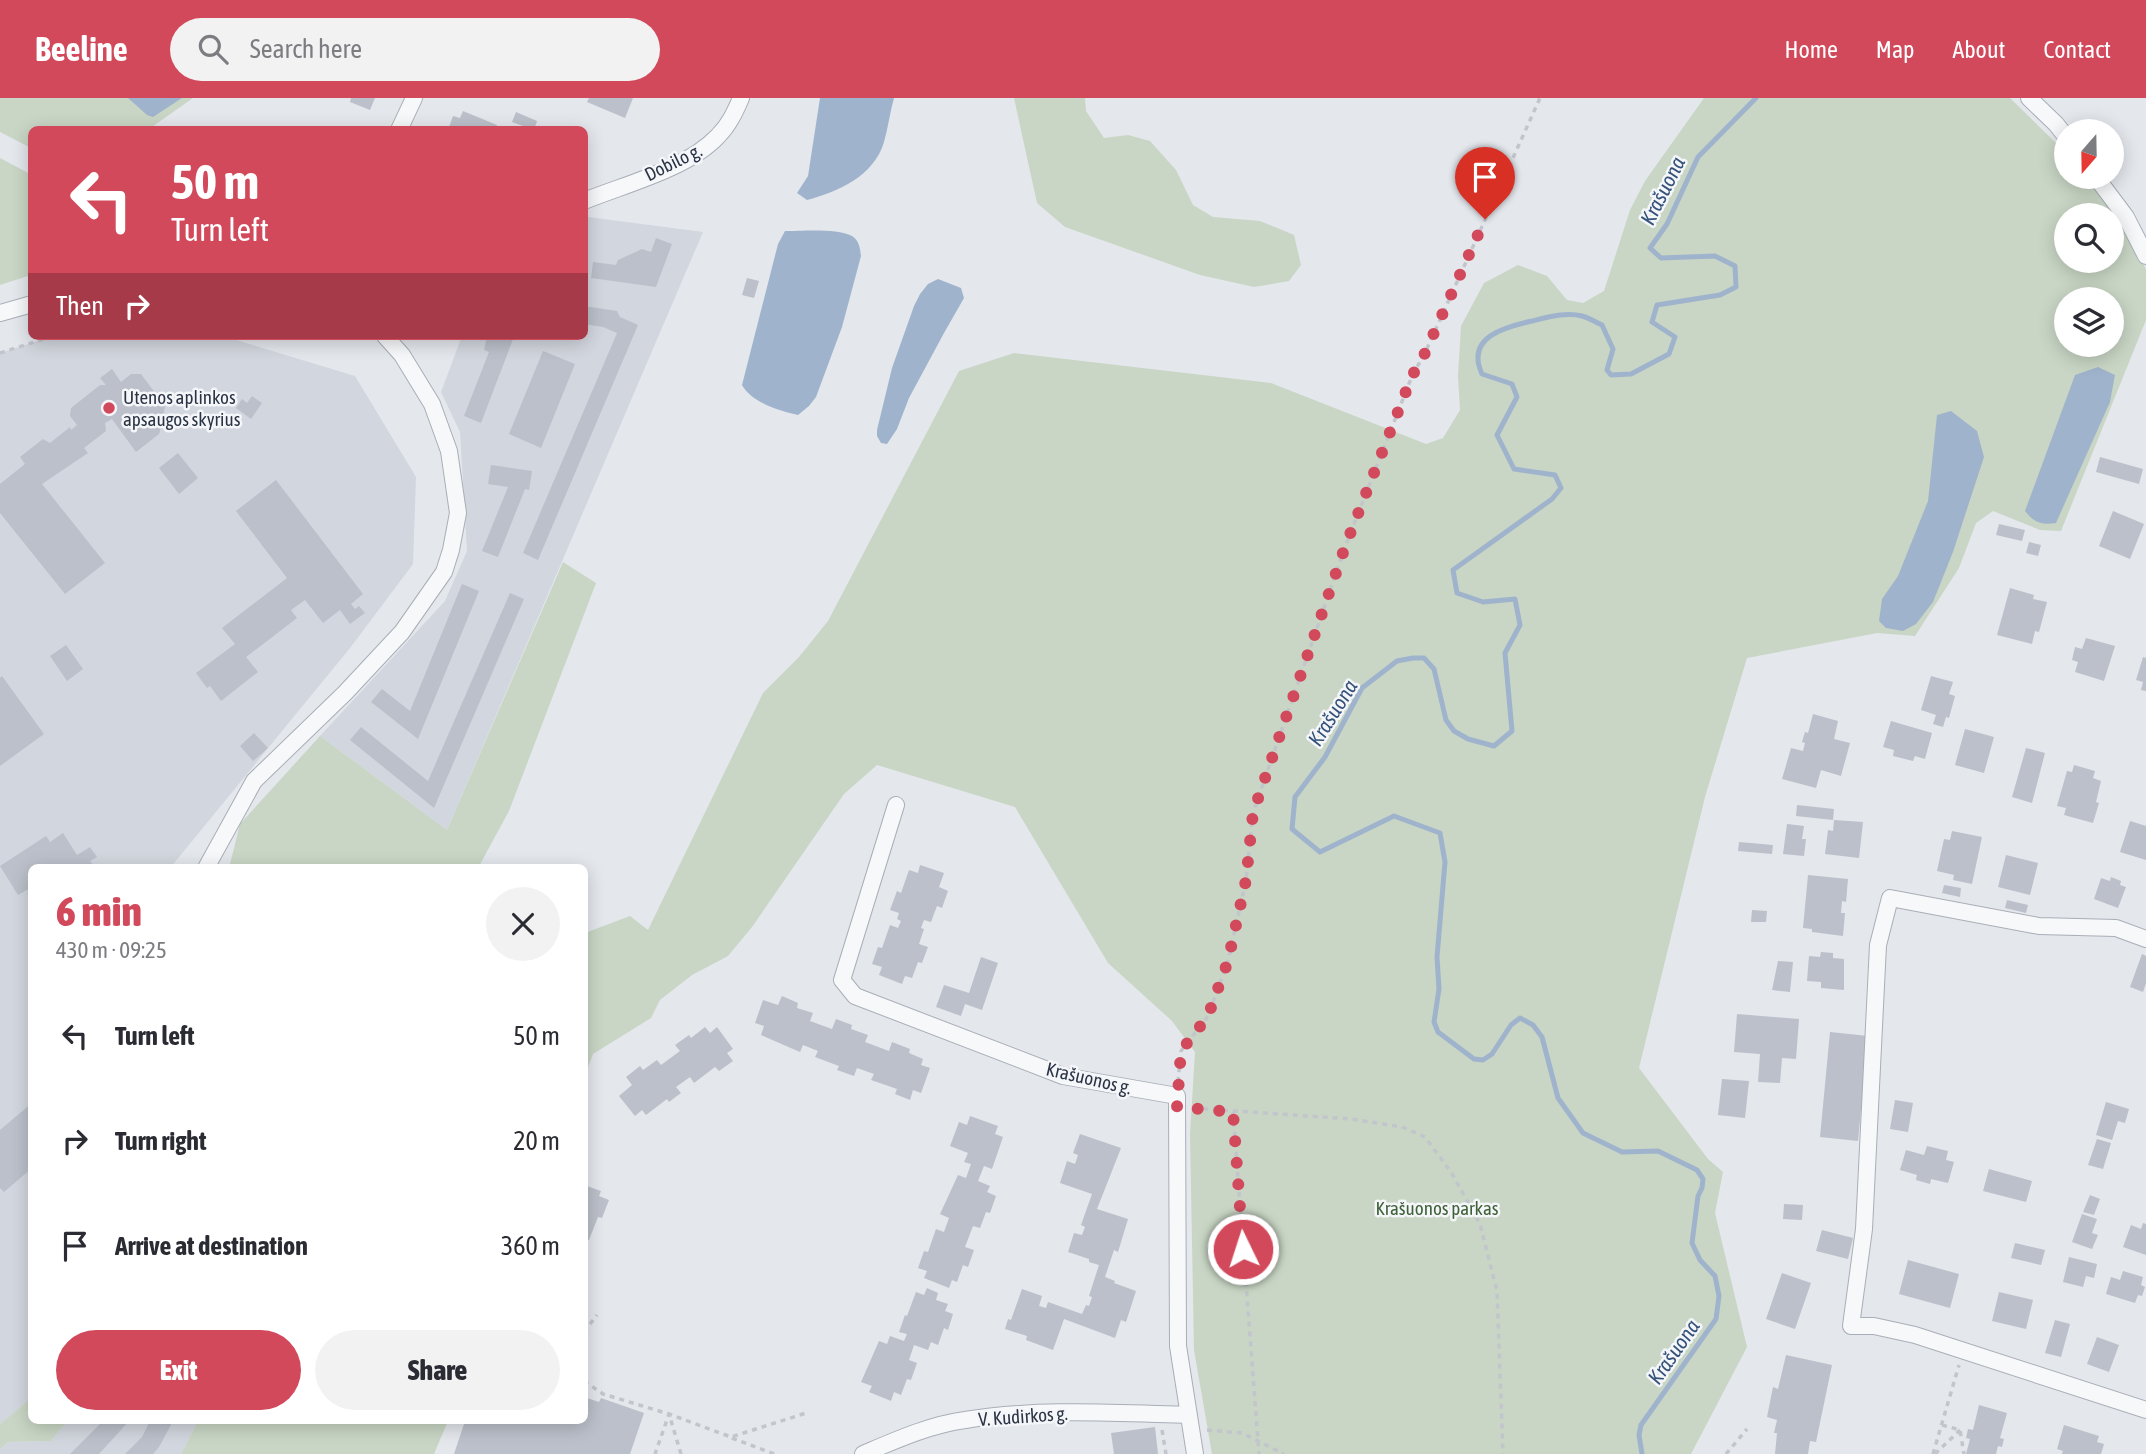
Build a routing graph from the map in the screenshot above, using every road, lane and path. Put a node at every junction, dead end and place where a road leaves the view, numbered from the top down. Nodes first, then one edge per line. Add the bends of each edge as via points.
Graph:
1 (414, 98) edge
2 (741, 98) edge
3 (1540, 98) edge
4 (2029, 98) edge
5 (2054, 122) edge
6 (401, 126) edge
7 (2105, 189) edge
8 (588, 199) edge
9 (2146, 256) edge
10 (28, 305) edge
11 (0, 313) edge
12 (40, 340) edge
13 (389, 340) edge
14 (0, 352) edge
15 (896, 805) dead end
16 (208, 864) edge
17 (2146, 939) edge
18 (1177, 1102) junction
19 (1233, 1112) junction
20 (597, 1315) dead end
21 (588, 1327) edge
22 (1964, 1350) junction
23 (588, 1384) edge
24 (2146, 1410) edge
25 (806, 1413) dead end
26 (668, 1414) junction
27 (1160, 1415) junction
28 (1191, 1423) junction
29 (1942, 1425) junction
30 (1747, 1429) dead end
31 (1960, 1430) junction
32 (731, 1437) junction
33 (1257, 1441) junction
34 (655, 1454) edge
35 (681, 1454) edge
36 (774, 1454) edge
37 (863, 1454) edge
38 (1166, 1454) edge
39 (1195, 1454) edge
40 (1259, 1454) edge
41 (1284, 1454) edge
42 (1503, 1454) edge
43 (1726, 1454) edge
44 (1934, 1454) edge
45 (1964, 1454) edge

1 - 6 street
2 - 8 street, Dobilo g. via 719,135 701,152
3 - 18 path via 1412,376 1345,547 1253,813 1246,880 1228,961 1208,1016 1181,1051
4 - 5 street
7 - 9 street
10 - 11 street
12 - 14 path
13 - 16 street via 432,404 449,452 458,513 444,572 402,632 254,781
15 - 18 street, Krašuonos g. via 842,980 855,996 1063,1076
17 - 22 street via 2116,928 2039,926 1890,898 1878,944 1864,1229 1851,1326 1874,1326
18 - 19 path
18 - 28 street via 1178,1346
19 - 33 path
19 - 42 path via 1351,1119 1402,1127 1425,1137 1480,1224 1497,1291
20 - 21 path
22 - 24 street
22 - 29 path
23 - 26 path via 603,1394
25 - 32 path
26 - 32 path
26 - 34 path
26 - 35 path
27 - 28 street, V. Kudirkos g.
27 - 37 street, V. Kudirkos g. via 1087,1412 964,1420 905,1436
27 - 38 path
28 - 33 path via 1242,1433
28 - 39 street
29 - 31 path
29 - 44 path
30 - 43 path
31 - 44 path
31 - 45 path
32 - 36 path
33 - 40 path
33 - 41 path

